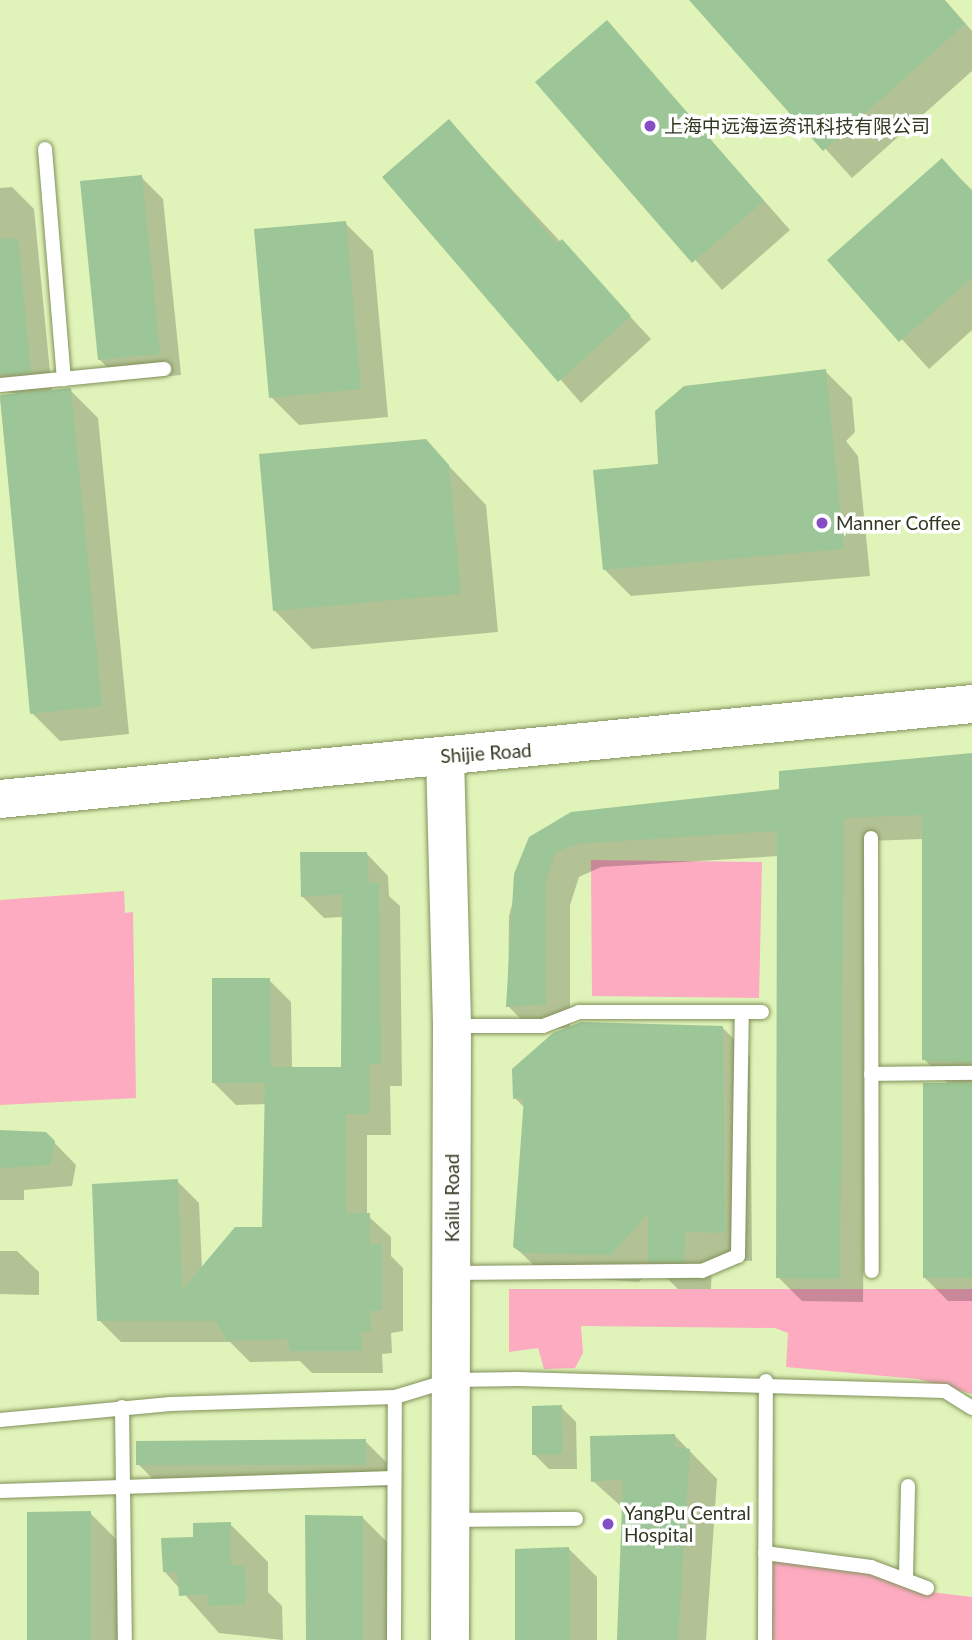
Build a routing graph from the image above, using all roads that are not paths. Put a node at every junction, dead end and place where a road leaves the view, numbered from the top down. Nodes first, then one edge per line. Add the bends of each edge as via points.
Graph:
1 (45, 149) dead end
2 (164, 369) dead end
3 (64, 379) junction
4 (0, 385) edge
5 (972, 704) edge
6 (445, 756) junction
7 (0, 799) edge
8 (871, 838) dead end
9 (742, 1012) junction
10 (762, 1012) dead end
11 (452, 1026) junction
12 (972, 1073) edge
13 (871, 1074) junction
14 (872, 1271) dead end
15 (451, 1273) junction
16 (451, 1380) junction
17 (766, 1381) junction
18 (396, 1397) junction
19 (122, 1407) junction
20 (972, 1408) edge
21 (0, 1420) edge
22 (393, 1478) junction
23 (122, 1484) junction
24 (908, 1486) dead end
25 (0, 1491) edge
26 (576, 1519) dead end
27 (451, 1520) junction
28 (765, 1552) junction
29 (906, 1576) junction
30 (927, 1588) dead end
31 (125, 1640) edge
32 (394, 1640) edge
33 (450, 1640) edge
34 (765, 1640) edge

1 - 3 lane
2 - 3 lane
3 - 4 lane
5 - 6 street, Shijie Road
6 - 7 street, Shijie Road
6 - 11 street, Kailu Road
8 - 13 lane
9 - 10 lane
9 - 11 lane via 579,1012 542,1026
9 - 15 lane via 738,1256 702,1271
11 - 15 street, Kailu Road
12 - 13 lane
13 - 14 lane
15 - 16 street, Kailu Road
16 - 17 lane
16 - 18 lane
16 - 27 street, Kailu Road
17 - 20 lane via 945,1391
17 - 28 lane
18 - 19 lane
18 - 22 lane
19 - 21 lane
19 - 23 lane
22 - 23 lane
22 - 32 lane
23 - 25 lane
23 - 31 lane
24 - 29 lane
26 - 27 lane
27 - 33 street, Kailu Road
28 - 29 lane
28 - 34 lane
29 - 30 lane

